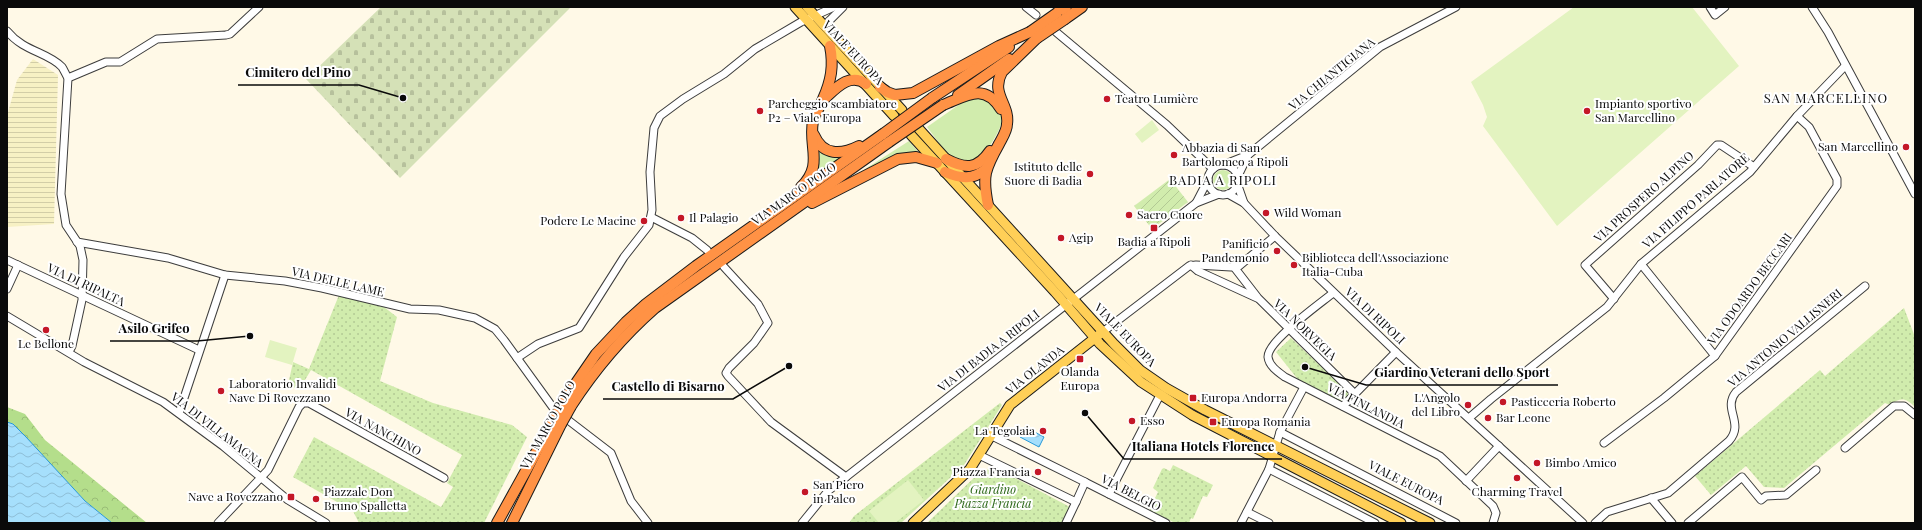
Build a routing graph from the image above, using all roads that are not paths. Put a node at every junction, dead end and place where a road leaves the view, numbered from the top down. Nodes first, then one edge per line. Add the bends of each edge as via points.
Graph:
1 (259, 7) edge
2 (795, 7) edge
3 (807, 7) edge
4 (834, 7) edge
5 (843, 7) edge
6 (1026, 7) edge
7 (1066, 7) edge
8 (1082, 7) edge
9 (1456, 7) edge
10 (1710, 7) edge
11 (1725, 7) edge
12 (1812, 7) edge
13 (814, 15) junction
14 (1036, 15) dead end
15 (1061, 16) junction
16 (806, 19) junction
17 (826, 28) junction
18 (7, 31) edge
19 (1056, 32) dead end
20 (1033, 35) junction
21 (830, 46) junction
22 (1845, 66) junction
23 (68, 78) junction
24 (866, 84) junction
25 (880, 87) junction
26 (823, 101) junction
27 (943, 105) junction
28 (1797, 116) junction
29 (812, 129) junction
30 (919, 129) dead end
31 (911, 135) dead end
32 (886, 138) junction
33 (1248, 155) junction
34 (941, 161) junction
35 (1223, 165) junction
36 (1754, 167) junction
37 (986, 169) junction
38 (1213, 169) junction
39 (945, 172) junction
40 (962, 178) junction
41 (1208, 180) junction
42 (1237, 181) junction
43 (1219, 194) junction
44 (1228, 194) junction
45 (1915, 194) edge
46 (1196, 203) junction
47 (1244, 203) junction
48 (988, 205) junction
49 (780, 213) junction
50 (651, 217) junction
51 (1275, 236) junction
52 (77, 242) junction
53 (707, 250) dead end
54 (7, 260) edge
55 (1641, 264) junction
56 (18, 265) junction
57 (1191, 265) junction
58 (724, 267) dead end
59 (1234, 267) junction
60 (225, 275) junction
61 (1865, 286) dead end
62 (7, 289) edge
63 (1334, 293) junction
64 (82, 295) junction
65 (1258, 298) junction
66 (1614, 299) junction
67 (1070, 301) junction
68 (7, 316) edge
69 (1288, 329) junction
70 (1104, 332) junction
71 (1095, 338) junction
72 (199, 350) junction
73 (69, 352) junction
74 (1396, 352) junction
75 (1715, 356) junction
76 (517, 358) junction
77 (1304, 387) junction
78 (1355, 394) junction
79 (1160, 395) junction
80 (1342, 406) junction
81 (179, 413) junction
82 (1915, 415) edge
83 (559, 418) junction
84 (1469, 418) junction
85 (1280, 432) junction
86 (990, 435) junction
87 (1604, 443) dead end
88 (1275, 444) junction
89 (1499, 446) junction
90 (1845, 448) dead end
91 (979, 455) junction
92 (1273, 456) junction
93 (1269, 469) junction
94 (1816, 470) dead end
95 (846, 477) junction
96 (260, 478) junction
97 (444, 478) dead end
98 (1466, 481) junction
99 (1085, 482) junction
100 (1109, 494) junction
101 (1651, 498) junction
102 (1076, 502) junction
103 (1247, 512) junction
104 (1371, 522) edge
105 (218, 523) edge
106 (326, 523) edge
107 (497, 523) edge
108 (512, 523) edge
109 (648, 523) edge
110 (802, 523) edge
111 (913, 523) edge
112 (1066, 523) edge
113 (1166, 523) edge
114 (1241, 523) edge
115 (1270, 523) edge
116 (1401, 523) edge
117 (1430, 523) edge
118 (1456, 523) edge
119 (1493, 523) edge
120 (1583, 523) edge
121 (1595, 523) edge
122 (1672, 523) edge
123 (1688, 523) edge

1 - 23 street via 226,35 157,39 120,62 106,62
2 - 16 main road, VIALE EUROPA
3 - 13 main road, VIALE EUROPA
4 - 13 street
5 - 17 street
6 - 14 street
7 - 15 highway, VIA MARCO POLO
8 - 15 highway, VIA MARCO POLO
9 - 33 street, VIA CHIANTIGIANA via 1380,47
10 - 11 street via 1715,15
12 - 22 street
13 - 16 street
13 - 17 main road, VIALE EUROPA
15 - 20 highway, VIA MARCO POLO, bridge
16 - 21 main road, VIALE EUROPA
16 - 50 street via 755,49 724,74 660,116 654,128 650,172
17 - 25 main road, VIALE EUROPA
18 - 23 street via 22,46 62,67
19 - 38 street via 1167,126
20 - 25 highway via 999,46 913,94 895,95
20 - 27 highway, VIA MARCO POLO
20 - 32 highway, VIA MARCO POLO, bridge via 932,98
20 - 37 highway via 999,78 998,92 1006,112 1007,126
21 - 24 main road, VIALE EUROPA
21 - 26 highway via 833,70
22 - 28 street, VIA FILIPPO PARLATORE
22 - 45 street
23 - 52 street via 61,194 66,225
24 - 25 main road, VIALE EUROPA via 898,113
24 - 26 highway via 859,80 848,80
26 - 29 highway via 814,118
27 - 32 highway, VIA MARCO POLO, bridge
27 - 34 highway via 970,94 980,93 997,103 1003,117 998,137 980,163 964,166
28 - 36 street, VIA FILIPPO PARLATORE
28 - 75 street, VIA ODOARDO BECCARI via 1809,127 1838,182
29 - 32 highway via 822,147 836,153 850,151
29 - 49 highway via 812,174
30 - 34 main road, VIALE EUROPA
31 - 34 main road, VIALE EUROPA
32 - 49 highway, VIA MARCO POLO
33 - 35 street, VIA CHIANTIGIANA
33 - 42 street, VIA CHIANTIGIANA
34 - 39 main road, VIALE EUROPA
34 - 40 main road, VIALE EUROPA
34 - 49 highway via 916,157 898,159
35 - 38 street
35 - 42 street via 1236,172
36 - 55 street, VIA FILIPPO PARLATORE
36 - 66 street, VIA PROSPERO ALPINO via 1721,145 1717,145 1693,170 1585,265
37 - 40 highway via 975,177
37 - 48 highway
38 - 41 street
39 - 40 highway
39 - 67 main road, VIALE EUROPA
40 - 48 main road, VIALE EUROPA
41 - 43 street via 1212,189
41 - 46 street, VIA DI BADIA A RIPOLI
42 - 44 street via 1235,188
42 - 47 street, VIA DI RIPOLI
43 - 44 street
43 - 46 street, VIA DI BADIA A RIPOLI
44 - 47 street, VIA DI RIPOLI
46 - 67 street, VIA DI BADIA A RIPOLI
47 - 51 street, VIA DI RIPOLI
48 - 67 main road, VIALE EUROPA
49 - 83 highway, VIA MARCO POLO, bridge via 696,266 637,312 596,354
50 - 53 street via 692,238
50 - 76 street via 649,225 624,257 579,328 538,344
51 - 59 street
51 - 63 street, VIA DI RIPOLI
52 - 60 street, VIA DELLE LAME via 168,258
52 - 64 street via 83,255
54 - 56 street, VIA DI RIPALTA
55 - 66 street, VIA FILIPPO PARLATORE
55 - 75 street
56 - 62 street
56 - 64 street, VIA DI RIPALTA
57 - 59 street
57 - 65 street, VIA NORVEGIA via 1198,271
57 - 70 street
58 - 95 street via 758,304 768,323 754,343 726,373 770,422
59 - 65 street, VIA NORVEGIA
60 - 72 street
60 - 76 street, VIA DELLE LAME via 285,281 410,309 439,310 475,318 495,329
61 - 101 street, VIA ANTONIO VALLISNERI via 1736,392 1731,402 1736,428 1732,436 1668,493
63 - 69 street, VIA FINLANDIA
63 - 74 street, VIA DI RIPOLI
64 - 72 street, VIA DI RIPALTA
64 - 73 street
65 - 69 street, VIA NORVEGIA
66 - 84 street, VIA FILIPPO PARLATORE
67 - 70 main road, VIALE EUROPA
67 - 71 main road, VIALE EUROPA
67 - 95 street, VIA DI BADIA A RIPOLI
68 - 73 street, VIA DI VILLAMAGNA
69 - 77 street, VIA FINLANDIA via 1270,347 1268,359 1278,372
69 - 78 street, VIA NORVEGIA
70 - 71 main road, VIA OLANDA
70 - 88 main road, VIALE EUROPA via 1140,370 1160,385 1204,410
71 - 79 main road, VIALE EUROPA via 1132,375
71 - 86 main road, VIA OLANDA via 1010,405
72 - 81 street
73 - 81 street, VIA DI VILLAMAGNA via 158,399
74 - 78 street
74 - 84 street, VIA DI RIPOLI
75 - 87 street, VIA ODOARDO BECCARI
76 - 83 street, VIA DELLE LAME
77 - 80 street, VIA FINLANDIA
77 - 85 street
78 - 80 street
79 - 92 main road, VIALE EUROPA via 1192,415
79 - 100 street
80 - 98 street, VIA FINLANDIA via 1440,456
81 - 96 street, VIA DI VILLAMAGNA
82 - 90 street via 1904,406 1894,406
83 - 107 highway, VIA MARCO POLO
83 - 108 highway, VIA MARCO POLO
83 - 109 street, VIA DELLE LAME via 611,453 631,501
84 - 89 street, VIA DI RIPOLI
85 - 88 street
85 - 118 street, VIALE EUROPA
86 - 91 main road
86 - 99 street
88 - 92 street
88 - 117 main road, VIALE EUROPA
89 - 98 street
89 - 120 street, VIA DI RIPOLI
91 - 102 street
91 - 111 main road via 964,475
92 - 93 street
92 - 116 main road, VIALE EUROPA
93 - 103 street
93 - 104 street
94 - 123 street via 1786,495 1766,496 1761,500 1742,477
95 - 110 street, VIA DI BADIA A RIPOLI via 828,492
96 - 97 street, VIA NANCHINO via 268,470 301,405 306,402
96 - 105 street
96 - 106 street, VIA DI VILLAMAGNA via 303,511
98 - 119 street, VIA FINLANDIA via 1494,508 1496,516
99 - 100 street, VIA BELGIO
99 - 102 street
100 - 113 street, VIA BELGIO
101 - 121 street, VIA ANTONIO VALLISNERI via 1607,512
101 - 122 street
102 - 112 street
103 - 114 street
103 - 115 street

